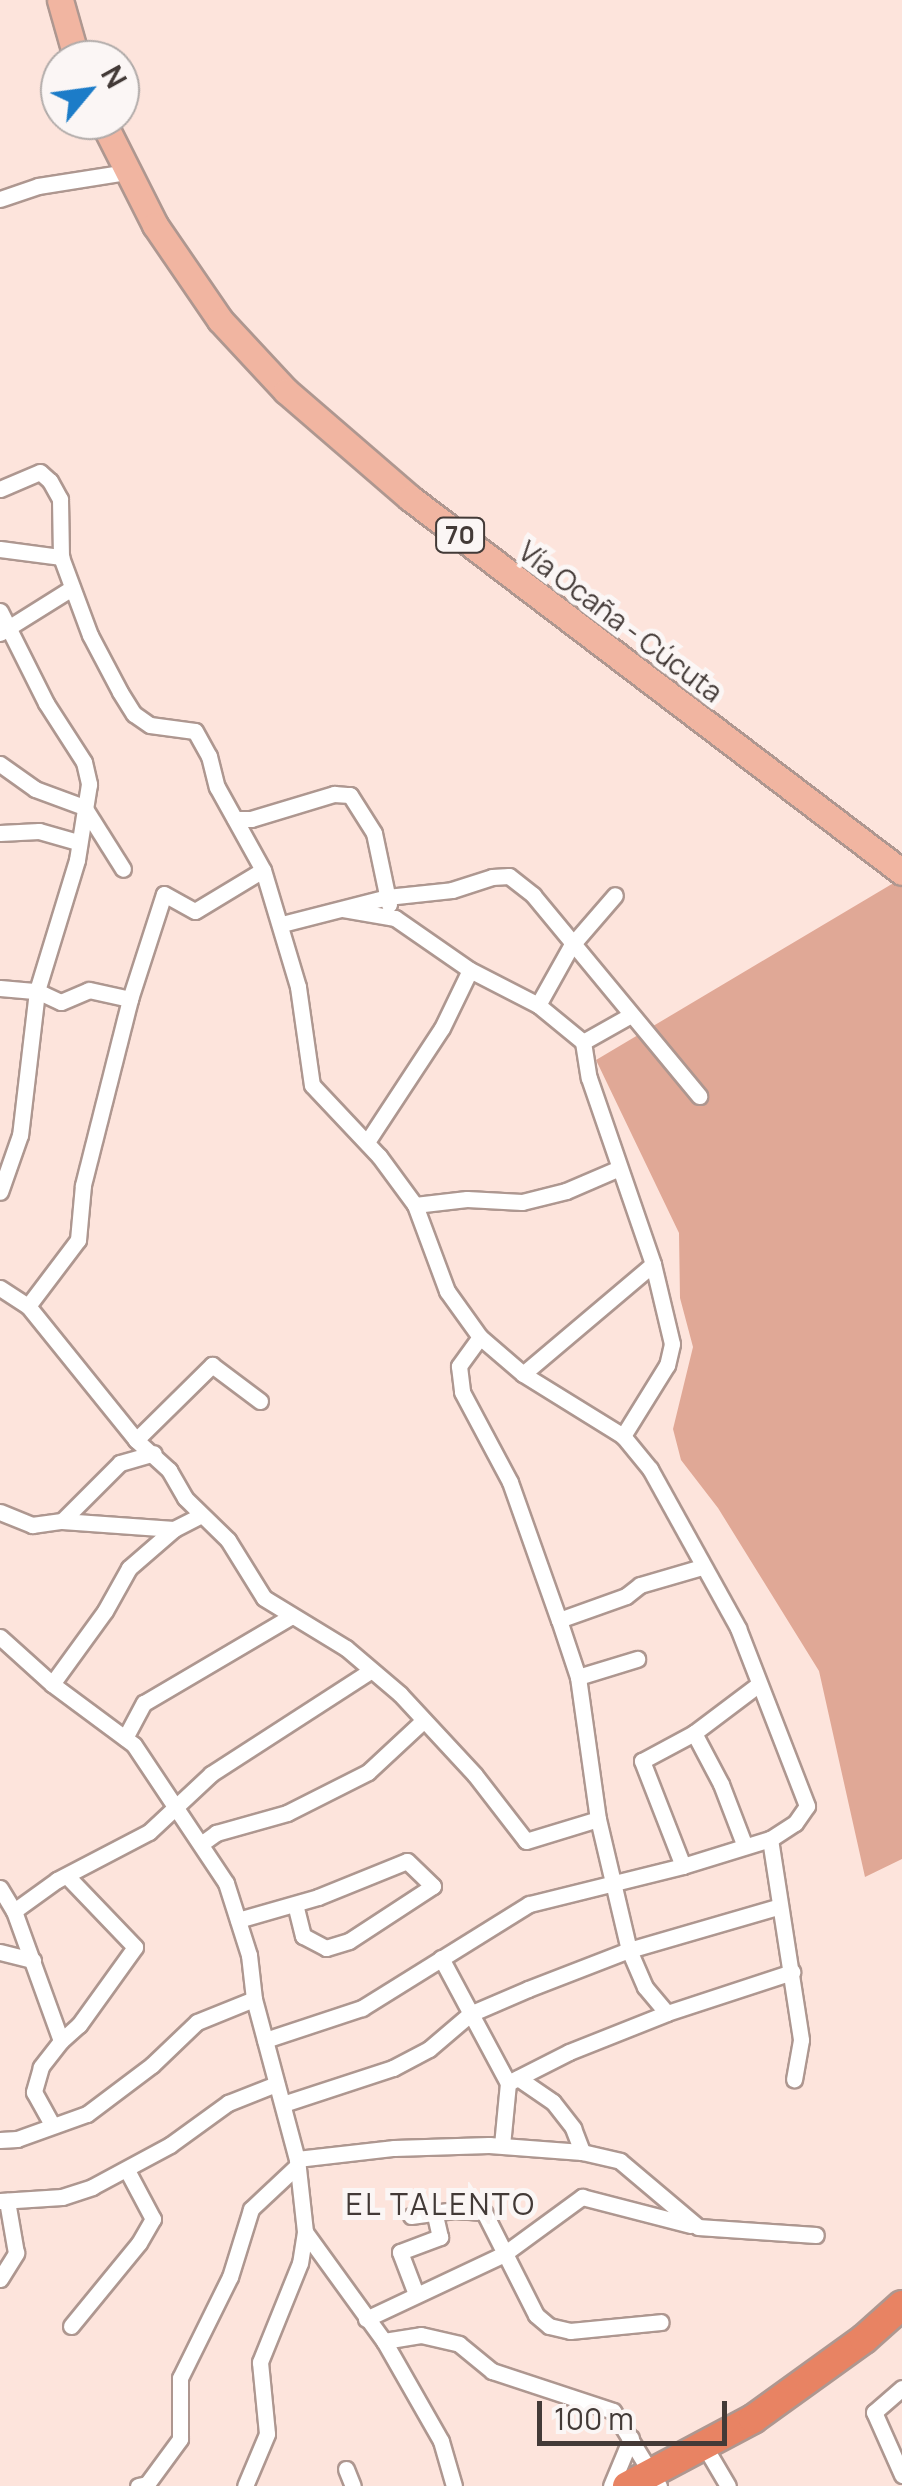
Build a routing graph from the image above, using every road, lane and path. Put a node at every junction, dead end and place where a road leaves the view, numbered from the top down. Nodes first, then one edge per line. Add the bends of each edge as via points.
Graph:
1 (60, 0) edge
2 (72, 40) edge
3 (111, 140) edge
4 (126, 172) junction
5 (0, 199) edge
6 (0, 490) edge
7 (0, 549) edge
8 (61, 557) junction
9 (72, 588) junction
10 (0, 611) edge
11 (5, 630) edge
12 (0, 764) edge
13 (84, 807) junction
14 (235, 820) junction
15 (0, 832) edge
16 (78, 842) junction
17 (123, 869) dead end
18 (263, 870) junction
19 (902, 872) edge
20 (615, 895) dead end
21 (386, 896) junction
22 (343, 909) junction
23 (394, 918) junction
24 (282, 924) junction
25 (572, 946) junction
26 (470, 970) junction
27 (0, 988) edge
28 (38, 990) junction
29 (130, 1000) junction
30 (538, 1005) junction
31 (631, 1015) junction
32 (583, 1042) junction
33 (698, 1096) dead end
34 (367, 1142) junction
35 (617, 1169) junction
36 (0, 1192) edge
37 (415, 1205) junction
38 (653, 1264) junction
39 (0, 1288) edge
40 (28, 1306) junction
41 (480, 1337) junction
42 (524, 1374) junction
43 (260, 1401) dead end
44 (623, 1436) junction
45 (136, 1440) junction
46 (154, 1453) junction
47 (0, 1512) edge
48 (201, 1515) junction
49 (62, 1521) junction
50 (174, 1529) junction
51 (702, 1567) junction
52 (290, 1617) junction
53 (560, 1620) junction
54 (0, 1637) edge
55 (636, 1658) dead end
56 (370, 1671) junction
57 (578, 1677) junction
58 (52, 1684) junction
59 (759, 1684) junction
60 (424, 1720) junction
61 (694, 1733) junction
62 (125, 1738) junction
63 (174, 1806) junction
64 (598, 1818) junction
65 (770, 1838) junction
66 (202, 1844) junction
67 (744, 1844) junction
68 (684, 1866) junction
69 (67, 1876) junction
70 (613, 1884) junction
71 (0, 1888) edge
72 (295, 1906) junction
73 (780, 1906) junction
74 (14, 1910) junction
75 (238, 1920) junction
76 (629, 1950) junction
77 (0, 1952) edge
78 (440, 1958) junction
79 (33, 1960) junction
80 (792, 1972) junction
81 (254, 1999) junction
82 (667, 2013) junction
83 (470, 2014) junction
84 (265, 2040) junction
85 (61, 2042) junction
86 (794, 2079) dead end
87 (513, 2081) junction
88 (276, 2084) junction
89 (283, 2104) junction
90 (51, 2124) junction
91 (0, 2140) edge
92 (502, 2146) junction
93 (582, 2152) junction
94 (297, 2162) junction
95 (127, 2170) junction
96 (4, 2201) edge
97 (434, 2212) junction
98 (411, 2216) dead end
99 (698, 2228) junction
100 (304, 2232) junction
101 (816, 2235) dead end
102 (504, 2254) junction
103 (0, 2279) edge
104 (416, 2294) junction
105 (902, 2305) edge
106 (366, 2320) junction
107 (661, 2322) dead end
108 (71, 2326) dead end
109 (384, 2341) junction
110 (902, 2388) edge
111 (631, 2438) junction
112 (705, 2447) junction
113 (346, 2469) dead end
114 (902, 2475) edge
115 (657, 2480) edge
116 (144, 2485) edge
117 (725, 2485) edge
118 (245, 2486) edge
119 (353, 2486) edge
120 (454, 2486) edge
121 (610, 2486) edge
122 (627, 2486) edge

1 - 2 main road
3 - 4 main road, Vía Ocaña - Cúcuta / 70
4 - 5 street
4 - 19 main road, Vía Ocaña - Cúcuta / 70 via 220,320 286,391 410,498
6 - 8 street via 40,472 50,481 60,498
7 - 8 street
8 - 9 street
9 - 11 street
9 - 14 street via 90,636 134,714 150,724 195,732
10 - 11 street
11 - 13 street via 84,762
12 - 13 street via 35,789
13 - 16 street
13 - 17 street
14 - 18 street
14 - 21 street via 334,794 350,796 374,833
15 - 16 street via 39,831
16 - 28 street
18 - 24 street
18 - 29 street via 195,911 164,894
20 - 25 street
21 - 22 street
21 - 23 street
21 - 25 street via 508,876
22 - 23 street
22 - 24 street
23 - 26 street
24 - 34 street via 312,1085
25 - 30 street
25 - 31 street
26 - 30 street
26 - 34 street via 442,1028
27 - 28 street
28 - 29 street via 61,1002 89,990
28 - 36 street via 20,1135
29 - 40 street via 83,1185 78,1240
30 - 32 street
31 - 32 street
31 - 33 street
32 - 35 street
34 - 37 street
35 - 37 street via 522,1202 467,1198
35 - 38 street
37 - 41 street via 447,1291
38 - 42 street
38 - 44 street via 672,1344
39 - 40 street
40 - 45 street
41 - 42 street
41 - 53 street via 459,1366 462,1392 510,1482
42 - 44 street
43 - 45 street via 212,1365
44 - 51 street via 650,1469
45 - 46 street
46 - 48 street
46 - 49 street via 120,1464
47 - 49 street via 32,1526
48 - 50 street
48 - 52 street via 228,1540 264,1598
49 - 50 street
50 - 58 street via 129,1568
51 - 53 street
51 - 59 street via 738,1628
52 - 56 street via 346,1648
52 - 62 street via 144,1702
53 - 57 street
54 - 58 street
55 - 57 street
56 - 60 street
56 - 63 street
57 - 64 street
58 - 62 street
59 - 61 street
59 - 65 street via 807,1806
60 - 64 street via 526,1841
60 - 66 street via 368,1772 287,1813
61 - 67 street
61 - 68 street via 642,1761
62 - 63 street
63 - 66 street
63 - 69 street via 148,1832
64 - 70 street
65 - 67 street
65 - 73 street
66 - 75 street via 226,1882
67 - 68 street
68 - 70 street
69 - 74 street
69 - 85 street via 136,1947
70 - 76 street
70 - 78 street via 529,1904
71 - 74 street
72 - 72 street via 407,1860 432,1886 349,1941 326,1948 303,1936
72 - 75 street
73 - 76 street
73 - 80 street
74 - 79 street
75 - 81 street
76 - 82 street via 645,1987
76 - 83 street
77 - 79 street
78 - 83 street
78 - 84 street via 362,2008
79 - 85 street
80 - 82 street
80 - 86 street via 801,2040
81 - 84 street
81 - 90 street via 196,2022 87,2114
82 - 87 street
83 - 87 street
83 - 89 street via 429,2049 393,2068
84 - 88 street
85 - 90 street via 34,2092
87 - 92 street
87 - 93 street via 553,2102
88 - 89 street
88 - 95 street via 228,2103
89 - 94 street
90 - 91 street
92 - 93 street
92 - 94 street via 394,2148
93 - 99 street via 620,2161
94 - 100 street
94 - 116 street via 251,2209 230,2276 180,2378 180,2439
95 - 96 street via 62,2197
95 - 108 street via 153,2219
96 - 103 street via 16,2252
97 - 98 street
97 - 102 street via 484,2212
97 - 104 street via 440,2237 400,2252
99 - 101 street
99 - 102 street via 582,2197
100 - 106 street
100 - 118 street via 300,2263 260,2362 267,2434
102 - 104 street
102 - 107 street via 536,2315 549,2326 570,2331
104 - 106 street
105 - 112 highway via 848,2351
106 - 109 street
109 - 111 street via 421,2335 459,2344 492,2372 613,2411
109 - 120 street via 441,2441
110 - 114 street via 874,2412
111 - 115 street
111 - 121 street
112 - 115 highway
112 - 117 street
113 - 119 street
115 - 122 highway

